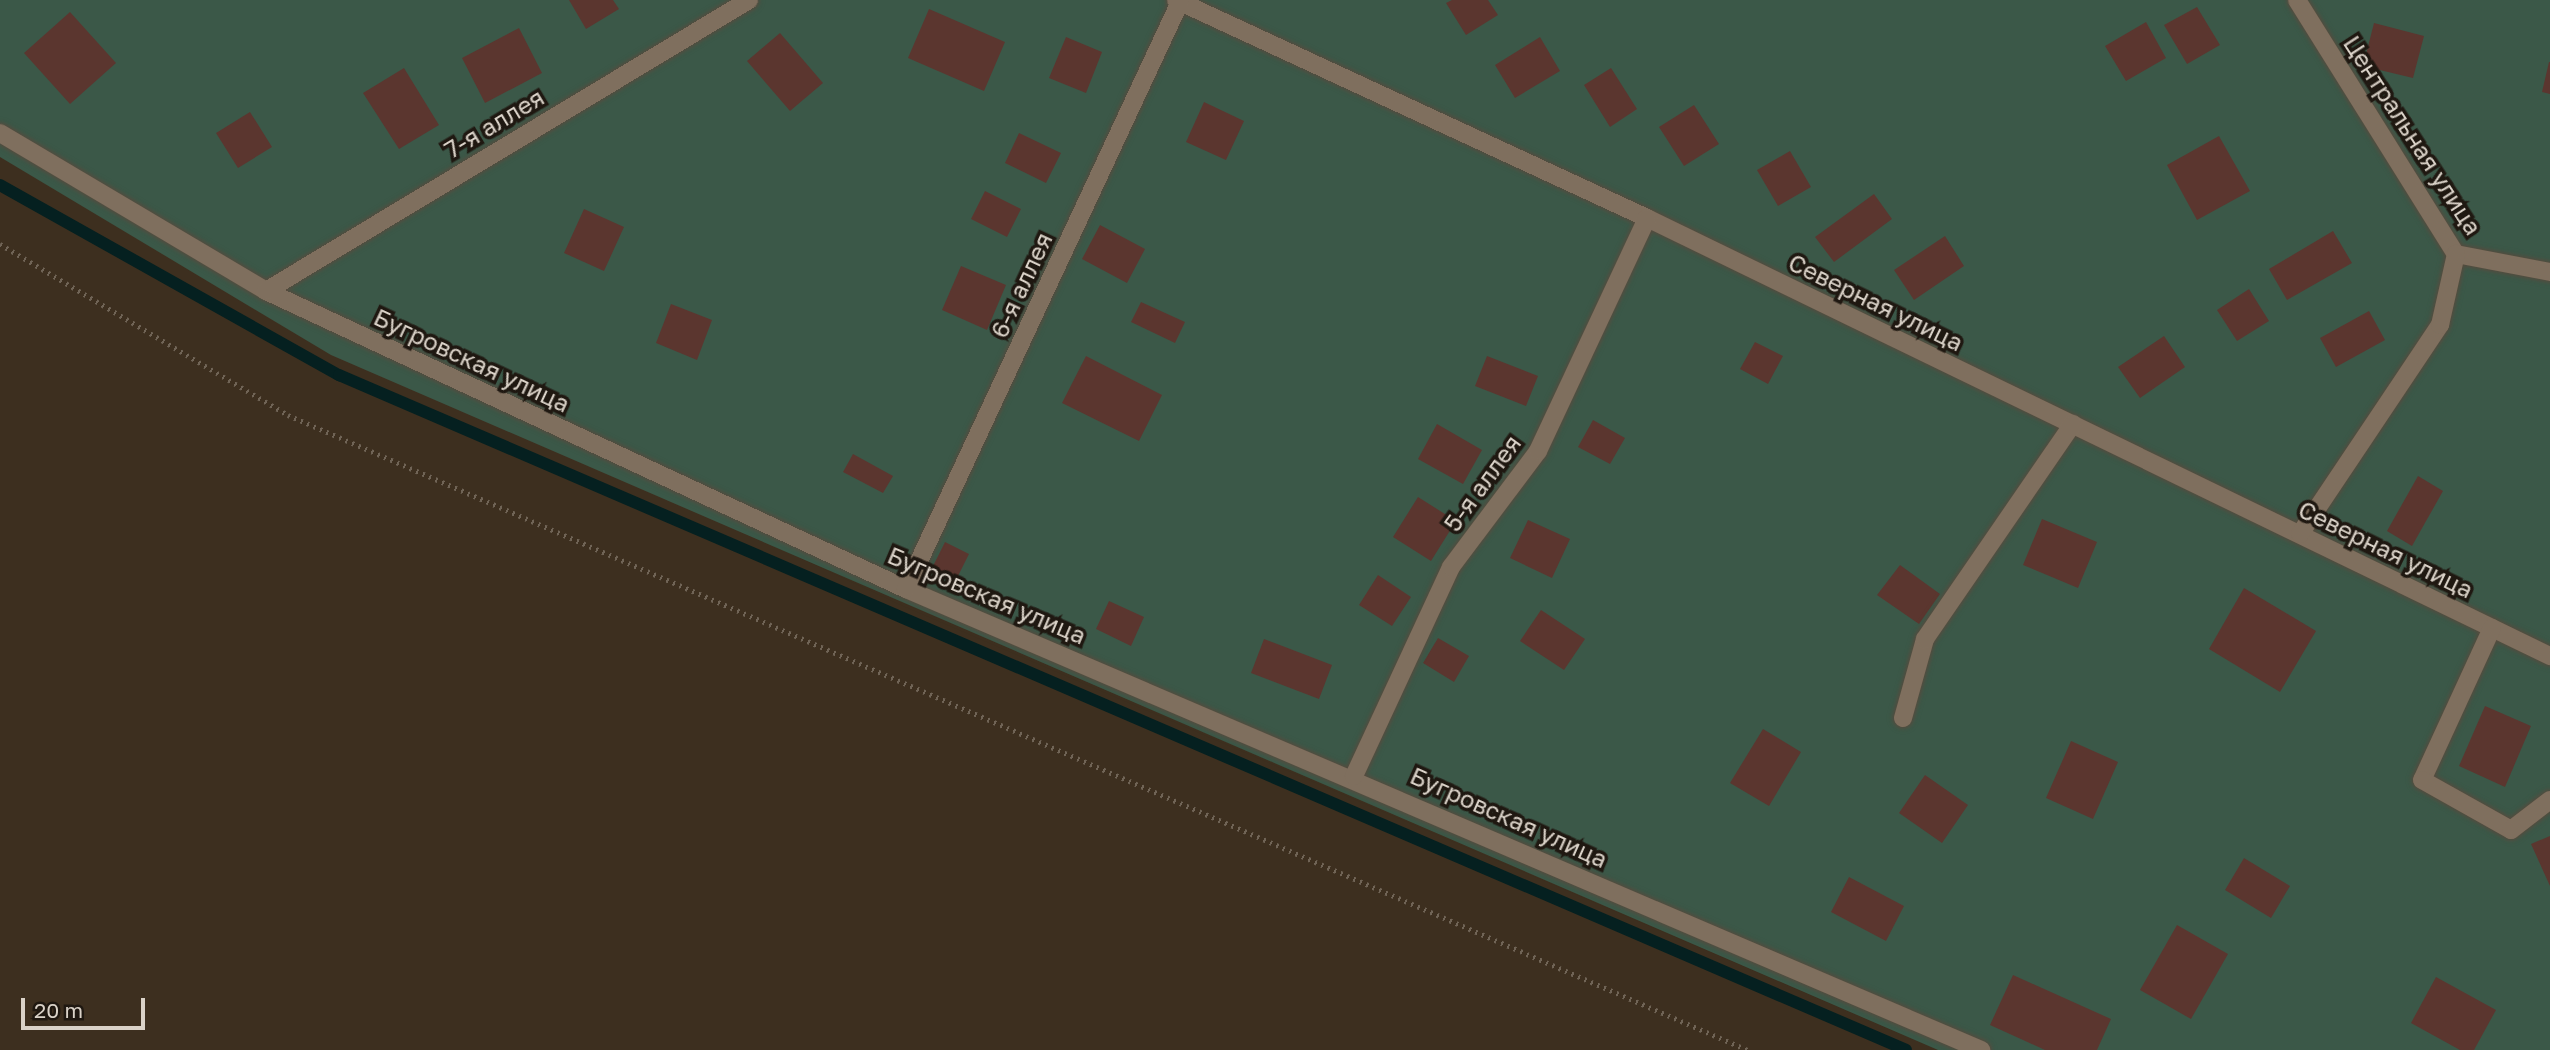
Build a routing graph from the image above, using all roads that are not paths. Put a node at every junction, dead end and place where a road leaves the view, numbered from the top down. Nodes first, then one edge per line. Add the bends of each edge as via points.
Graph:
1 (749, 0) edge
2 (2297, 0) edge
3 (1178, 1) edge
4 (0, 133) edge
5 (1647, 218) junction
6 (2456, 254) junction
7 (2550, 272) edge
8 (267, 291) junction
9 (2073, 424) junction
10 (2300, 534) junction
11 (906, 589) junction
12 (2492, 628) junction
13 (2550, 656) edge
14 (1903, 718) dead end
15 (1354, 776) junction
16 (2550, 800) edge
17 (1981, 1050) edge

1 - 8 street, 7-я аллея
2 - 6 street, Центральная улица
3 - 5 street, Северная улица
3 - 11 street, 6-я аллея
4 - 8 street, Бугровская улица
5 - 9 street, Северная улица
5 - 15 street, 5-я аллея via 1538,451 1451,567
6 - 7 street, Центральная улица
6 - 10 street via 2440,325
8 - 11 street, Бугровская улица
9 - 10 street, Северная улица
9 - 14 street via 1925,639
10 - 12 street, Северная улица
11 - 15 street, Бугровская улица
12 - 13 street, Северная улица
12 - 16 street via 2422,780 2511,830
15 - 17 street, Бугровская улица

